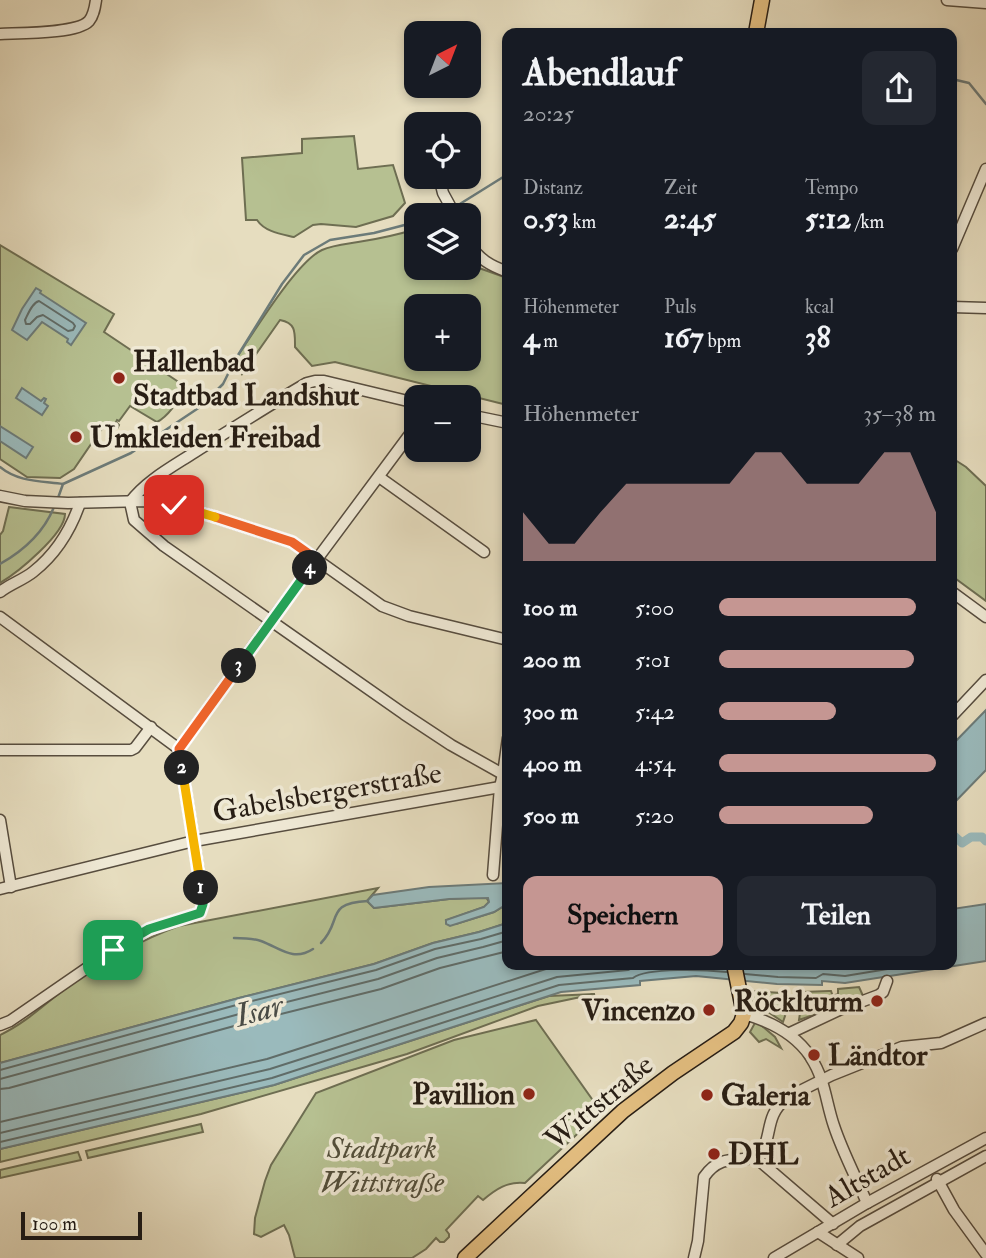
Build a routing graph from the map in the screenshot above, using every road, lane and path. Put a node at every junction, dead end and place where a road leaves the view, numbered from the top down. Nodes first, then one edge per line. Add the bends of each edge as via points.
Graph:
1 (96, 0) edge
2 (762, 0) edge
3 (947, 0) edge
4 (986, 3) edge
5 (757, 28) edge
6 (0, 34) edge
7 (986, 169) edge
8 (957, 237) edge
9 (481, 259) edge
10 (502, 270) edge
11 (957, 307) edge
12 (986, 307) edge
13 (404, 400) edge
14 (481, 417) edge
15 (502, 422) edge
16 (404, 443) edge
17 (379, 477) junction
18 (151, 481) junction
19 (0, 496) edge
20 (130, 502) junction
21 (156, 502) junction
22 (80, 503) junction
23 (484, 552) dead end
24 (316, 559) junction
25 (0, 592) edge
26 (957, 596) edge
27 (0, 617) edge
28 (986, 617) edge
29 (271, 621) junction
30 (502, 639) edge
31 (986, 680) edge
32 (957, 711) edge
33 (151, 727) junction
34 (179, 749) junction
35 (0, 750) edge
36 (502, 774) edge
37 (502, 783) edge
38 (500, 787) junction
39 (0, 820) edge
40 (194, 841) junction
41 (493, 875) dead end
42 (5, 888) edge
43 (735, 970) edge
44 (887, 981) dead end
45 (744, 1014) junction
46 (986, 1023) edge
47 (0, 1025) edge
48 (790, 1033) junction
49 (822, 1080) junction
50 (986, 1138) edge
51 (986, 1156) edge
52 (755, 1157) junction
53 (931, 1167) junction
54 (939, 1183) junction
55 (867, 1202) junction
56 (833, 1224) junction
57 (818, 1232) junction
58 (837, 1244) junction
59 (788, 1254) edge
60 (986, 1254) edge
61 (465, 1258) edge
62 (694, 1258) edge
63 (774, 1258) edge
64 (858, 1258) edge

1 - 6 street via 90,20 79,27
2 - 5 main road
3 - 4 street
7 - 8 street
9 - 10 street
11 - 12 street
13 - 18 street via 324,381 307,383
14 - 15 street
16 - 17 street
17 - 23 street
17 - 24 street
18 - 20 street
18 - 21 street
19 - 22 street
20 - 21 street
20 - 22 street
20 - 29 street via 134,520 164,546
21 - 24 street via 284,539
22 - 25 street via 56,549 33,572
24 - 29 street
24 - 30 street via 382,606
26 - 28 street
27 - 33 street
29 - 34 street
29 - 36 street via 404,714
31 - 32 street
33 - 34 street
33 - 35 street via 131,750
34 - 40 street
37 - 38 street
38 - 40 street, Gabelsbergerstraße
38 - 41 street
39 - 42 street
40 - 42 street, Gabelsbergerstraße
40 - 47 street via 203,904 200,913 149,929
43 - 45 main road
44 - 48 street via 879,995
45 - 48 street
45 - 61 main road, Wittstraße via 732,1035 623,1111
46 - 49 street via 941,1043 902,1046
48 - 49 street via 811,1057
49 - 52 street via 774,1111 764,1145
49 - 55 street via 844,1155
50 - 53 street, Altstadt
51 - 54 street, Altstadt
52 - 56 street
52 - 62 street via 727,1160 706,1173
53 - 54 street
53 - 55 street, Altstadt
54 - 58 street, Altstadt via 860,1226
54 - 60 street
55 - 56 street, Altstadt
56 - 57 street, Altstadt
57 - 58 street
57 - 59 street, Altstadt
58 - 64 street
59 - 63 street, Altstadt

